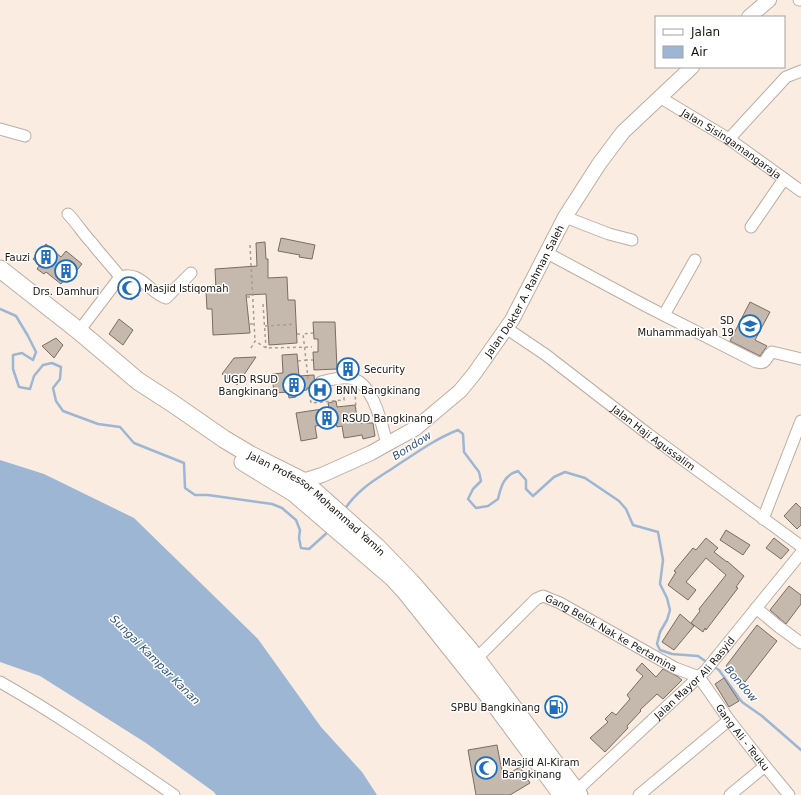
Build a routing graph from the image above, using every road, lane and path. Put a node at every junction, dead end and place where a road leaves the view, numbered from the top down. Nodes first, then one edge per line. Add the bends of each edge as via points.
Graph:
1 (765, 1) edge
2 (750, 16) edge
3 (691, 68) edge
4 (801, 72) edge
5 (661, 98) junction
6 (0, 129) edge
7 (25, 136) dead end
8 (728, 140) junction
9 (784, 179) junction
10 (801, 191) edge
11 (68, 214) dead end
12 (565, 217) junction
13 (751, 227) dead end
14 (632, 240) dead end
15 (250, 245) dead end
16 (547, 253) junction
17 (695, 260) dead end
18 (0, 269) edge
19 (191, 273) dead end
20 (0, 276) edge
21 (120, 277) junction
22 (247, 297) dead end
23 (253, 297) junction
24 (263, 304) dead end
25 (664, 315) junction
26 (250, 324) dead end
27 (255, 324) junction
28 (297, 324) dead end
29 (265, 326) junction
30 (506, 328) junction
31 (79, 331) junction
32 (313, 333) dead end
33 (297, 334) dead end
34 (303, 334) junction
35 (255, 341) junction
36 (304, 347) junction
37 (312, 347) dead end
38 (251, 348) dead end
39 (266, 348) junction
40 (801, 359) edge
41 (306, 360) junction
42 (313, 360) dead end
43 (298, 361) dead end
44 (308, 379) dead end
45 (321, 382) dead end
46 (309, 388) dead end
47 (356, 409) dead end
48 (801, 421) edge
49 (387, 444) junction
50 (309, 487) junction
51 (323, 508) junction
52 (763, 518) junction
53 (346, 529) junction
54 (801, 546) edge
55 (801, 553) edge
56 (756, 608) junction
57 (801, 643) edge
58 (476, 659) junction
59 (702, 674) junction
60 (0, 682) edge
61 (495, 695) junction
62 (729, 720) junction
63 (764, 766) junction
64 (572, 794) edge
65 (174, 795) edge
66 (639, 795) edge
67 (730, 795) edge
68 (789, 795) edge

1 - 2 main road
3 - 5 main road, Jalan Dokter A. Rahman Saleh
4 - 8 street via 786,77
5 - 8 street, Jalan Sisingamangaraja
5 - 12 main road, Jalan Dokter A. Rahman Saleh via 623,132
6 - 7 street
8 - 9 street, Jalan Sisingamangaraja
9 - 10 street, Jalan Sisingamangaraja
9 - 13 street
11 - 21 street
12 - 14 street
12 - 16 main road, Jalan Dokter A. Rahman Saleh
15 - 23 path
16 - 25 street
16 - 30 main road, Jalan Dokter A. Rahman Saleh
17 - 25 street
18 - 31 highway, Jalan Professor Mohammad Yamin
19 - 21 street via 166,298 135,276
20 - 51 highway, Jalan Professor Mohammad Yamin via 131,383 193,428 262,474
21 - 31 street
22 - 23 path
23 - 27 path
24 - 29 path
25 - 40 street via 756,362 764,362 770,352
26 - 27 path
27 - 35 path
28 - 29 path
29 - 39 path
30 - 49 main road, Jalan Dokter A. Rahman Saleh via 460,391 416,428
30 - 52 street, Jalan Haji Agussalim via 546,355
31 - 50 highway, Jalan Professor Mohammad Yamin via 138,381 224,439
32 - 34 path
33 - 34 path
34 - 36 path
35 - 38 path
35 - 39 path
36 - 37 path
36 - 39 path
36 - 41 path
41 - 42 path
41 - 43 path
41 - 44 path
45 - 49 street via 348,378 365,387 373,399
46 - 47 path via 311,403 344,400 344,392 355,392
48 - 52 street
49 - 50 main road, Jalan Dokter A. Rahman Saleh via 322,475
50 - 51 highway, Jalan Professor Mohammad Yamin
51 - 53 highway, Jalan Professor Mohammad Yamin
52 - 54 street, Jalan Haji Agussalim
53 - 58 highway, Jalan Professor Mohammad Yamin via 376,546 412,582
53 - 61 highway, Jalan Professor Mohammad Yamin via 405,591
55 - 56 street, Jalan Mayor Ali Rasyid
56 - 57 street
56 - 59 street, Jalan Mayor Ali Rasyid
58 - 59 street, Gang Belok Nak ke Pertamina via 536,599 543,596 675,668
58 - 61 highway, Jalan Professor Mohammad Yamin
59 - 62 street, Gang Ali - Teuku
59 - 64 street, Jalan Mayor Ali Rasyid
60 - 65 street via 74,726
61 - 64 highway, Jalan Professor Mohammad Yamin
62 - 63 street, Gang Ali - Teuku
62 - 66 street
63 - 67 street
63 - 68 street, Gang Ali - Teuku

